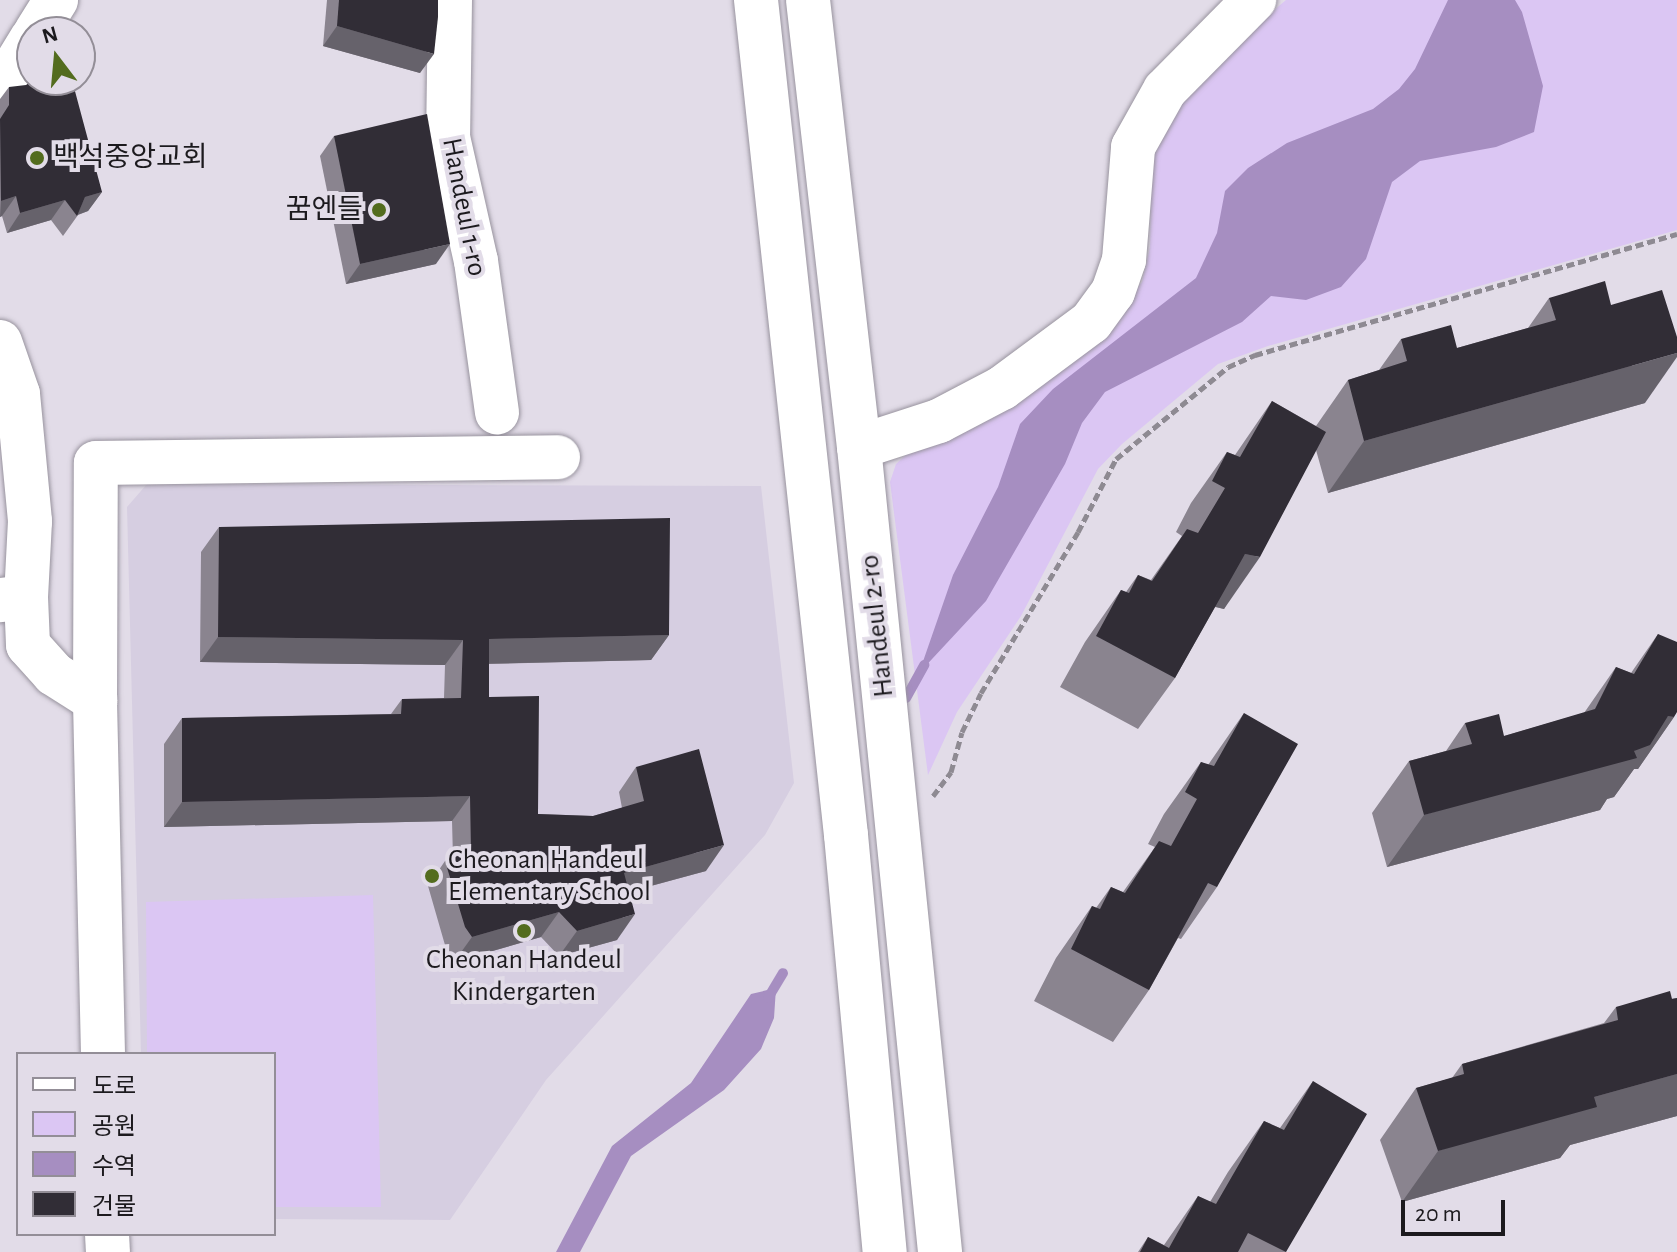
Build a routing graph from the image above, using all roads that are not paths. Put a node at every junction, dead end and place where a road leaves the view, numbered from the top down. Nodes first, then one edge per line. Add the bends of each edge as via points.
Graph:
1 (450, 0) edge
2 (756, 0) edge
3 (808, 0) edge
4 (1254, 0) edge
5 (16, 64) edge
6 (0, 83) edge
7 (0, 342) edge
8 (497, 413) dead end
9 (859, 447) junction
10 (558, 457) dead end
11 (13, 598) edge
12 (95, 700) junction
13 (103, 1052) edge
14 (885, 1252) edge
15 (940, 1252) edge

1 - 8 street, Handeul 1-ro via 448,137 476,261
2 - 14 street, Handeul 2-ro
3 - 9 street, Handeul 2-ro
4 - 9 street via 1165,90 1133,147 1124,260 1113,292 1091,322 1002,388 939,421
5 - 6 street
7 - 11 street via 18,394 30,521
9 - 15 street, Handeul 2-ro
10 - 12 street via 96,463
11 - 12 street via 28,645 54,674
12 - 13 street

